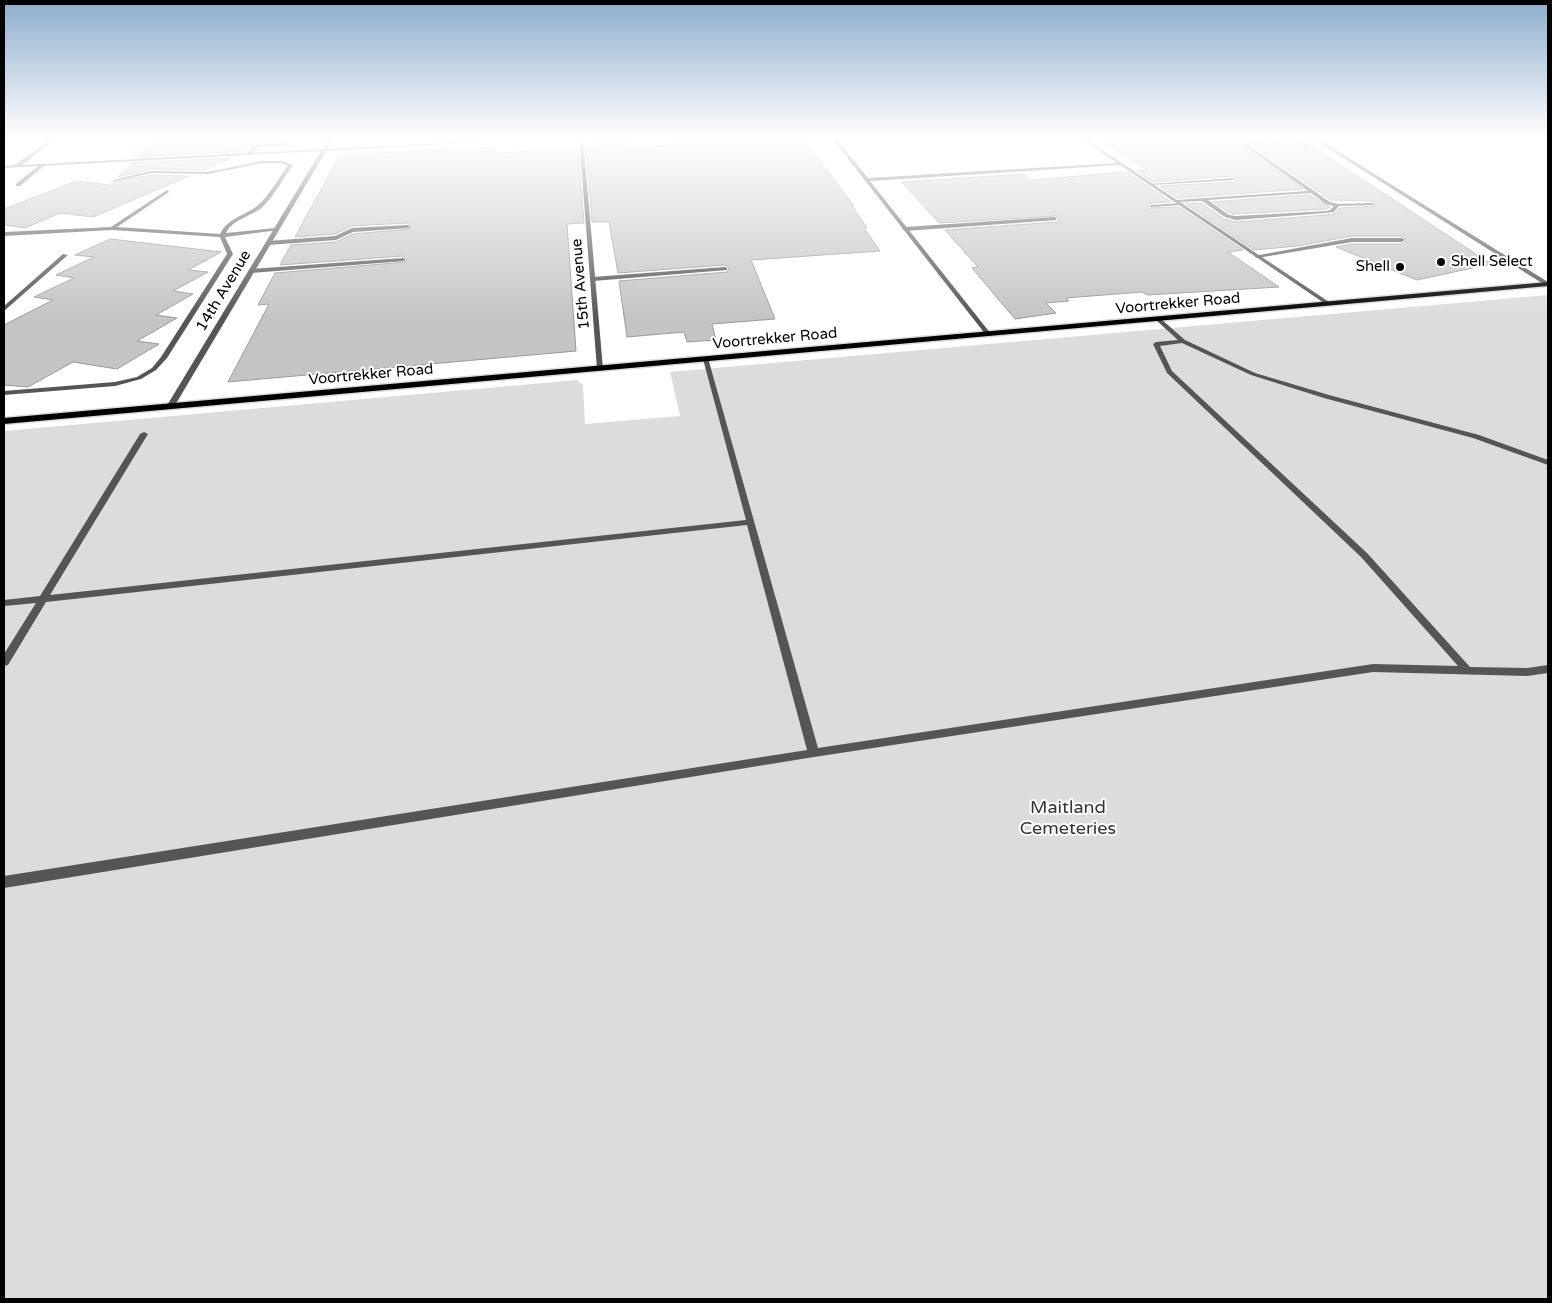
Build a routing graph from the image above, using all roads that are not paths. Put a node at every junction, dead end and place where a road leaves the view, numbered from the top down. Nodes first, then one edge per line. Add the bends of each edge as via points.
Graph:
1 (157, 198) edge
2 (267, 198) edge
3 (295, 198) edge
4 (586, 198) edge
5 (880, 198) edge
6 (1172, 198) edge
7 (1222, 198) edge
8 (1320, 198) edge
9 (1409, 198) edge
10 (1203, 199) junction
11 (1179, 203) junction
12 (1372, 204) dead end
13 (1338, 205) junction
14 (1150, 206) dead end
15 (1055, 219) dead end
16 (408, 227) dead end
17 (112, 228) junction
18 (905, 229) junction
19 (276, 230) junction
20 (4, 234) edge
21 (222, 236) junction
22 (1402, 240) dead end
23 (268, 243) junction
24 (65, 255) dead end
25 (1257, 256) junction
26 (404, 260) dead end
27 (725, 269) dead end
28 (251, 271) junction
29 (593, 279) junction
30 (1547, 284) edge
31 (4, 302) edge
32 (11, 302) junction
33 (1329, 304) junction
34 (4, 310) edge
35 (1159, 320) junction
36 (988, 334) junction
37 (1184, 342) junction
38 (706, 359) junction
39 (600, 369) junction
40 (4, 393) edge
41 (170, 407) junction
42 (4, 421) edge
43 (144, 434) dead end
44 (1548, 463) edge
45 (751, 522) junction
46 (42, 598) junction
47 (4, 602) edge
48 (4, 662) edge
49 (1548, 669) edge
50 (1468, 670) junction
51 (814, 753) junction
52 (4, 882) edge

1 - 17 street
2 - 21 street via 260,207 226,227
3 - 19 street, 14th Avenue
4 - 29 street, 15th Avenue
5 - 18 street
6 - 11 street
7 - 10 street
8 - 13 street
9 - 30 street
10 - 11 street
10 - 13 street via 1227,216 1236,218 1326,212
11 - 14 street
11 - 25 street
12 - 13 street
15 - 18 street
16 - 23 street via 352,230 336,238
17 - 20 street
17 - 21 street
18 - 36 street
19 - 21 street
19 - 23 street, 14th Avenue
21 - 40 street via 230,254 154,369 139,378 114,384
22 - 25 street via 1352,240
23 - 28 street, 14th Avenue
24 - 32 street
25 - 33 street
26 - 28 street
27 - 29 street
28 - 41 street, 14th Avenue
29 - 39 street, 15th Avenue
30 - 33 main road, Voortrekker Road
31 - 32 street
32 - 34 street
33 - 35 main road, Voortrekker Road
35 - 36 main road, Voortrekker Road
35 - 37 street
36 - 38 main road, Voortrekker Road
37 - 44 street via 1252,373 1320,395 1466,434
37 - 50 street via 1156,344 1169,372 1364,556
38 - 39 main road, Voortrekker Road
38 - 45 street
39 - 41 main road, Voortrekker Road
41 - 42 main road, Voortrekker Road
43 - 46 street
45 - 46 street
45 - 51 street
46 - 47 street
46 - 48 street
49 - 50 street via 1526,672
50 - 51 street via 1373,668
51 - 52 street

